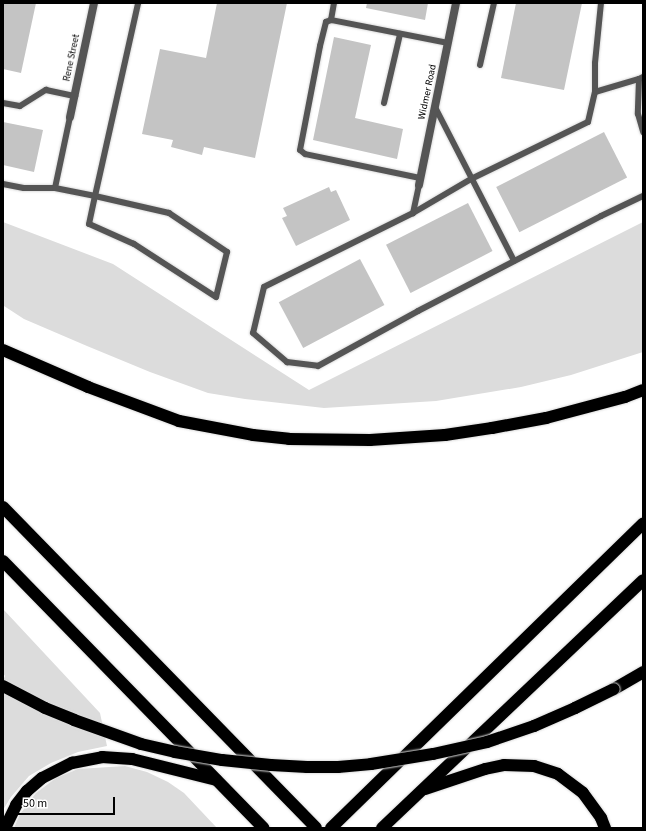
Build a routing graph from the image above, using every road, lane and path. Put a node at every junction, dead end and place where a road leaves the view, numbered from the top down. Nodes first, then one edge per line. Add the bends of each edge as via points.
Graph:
1 (94, 3) edge
2 (138, 3) edge
3 (334, 3) edge
4 (456, 3) edge
5 (494, 3) edge
6 (601, 3) edge
7 (331, 20) junction
8 (400, 34) junction
9 (448, 43) junction
10 (480, 65) dead end
11 (641, 78) edge
12 (595, 92) junction
13 (75, 96) junction
14 (384, 102) dead end
15 (3, 103) edge
16 (435, 106) junction
17 (70, 117) joint
18 (643, 132) edge
19 (471, 179) junction
20 (419, 181) junction
21 (3, 184) edge
22 (55, 188) junction
23 (95, 196) junction
24 (643, 196) edge
25 (413, 213) junction
26 (514, 261) junction
27 (3, 350) edge
28 (643, 390) edge
29 (3, 506) edge
30 (643, 523) edge
31 (3, 561) edge
32 (643, 580) edge
33 (643, 672) edge
34 (3, 686) edge
35 (217, 780) junction
36 (421, 790) junction
37 (4, 828) edge
38 (264, 828) edge
39 (316, 828) edge
40 (331, 828) edge
41 (382, 828) edge
42 (605, 828) edge

1 - 13 street, Rene Street
2 - 23 lane
3 - 7 lane
4 - 9 street, Widmer Road
5 - 10 lane
6 - 12 lane
7 - 8 lane
7 - 20 lane via 326,22 300,150 305,154
8 - 9 lane
8 - 14 lane
9 - 16 street, Widmer Road
11 - 12 lane
11 - 18 lane via 638,114
12 - 19 lane via 588,122
13 - 15 lane via 46,90 20,106
13 - 17 street, Rene Street
16 - 19 lane
16 - 20 street, Widmer Road
17 - 22 lane
19 - 25 lane
19 - 26 lane
20 - 25 lane
21 - 22 lane via 24,188
22 - 23 lane
23 - 23 lane via 89,224 134,244 216,297 227,252 169,213
24 - 26 lane
25 - 26 lane via 264,287 253,333 287,362 318,366
27 - 28 highway via 88,387 179,421 246,434 289,439 370,440 485,430 546,418
29 - 39 highway
30 - 40 highway
31 - 35 highway
32 - 36 highway
33 - 34 highway, bridge via 575,708 488,742 370,764 323,767 222,760 148,746 74,720
35 - 37 highway via 132,759 102,757 72,763 42,778 27,791
35 - 38 highway
36 - 41 highway
36 - 42 highway via 485,769 504,765 534,766 558,774 583,793

